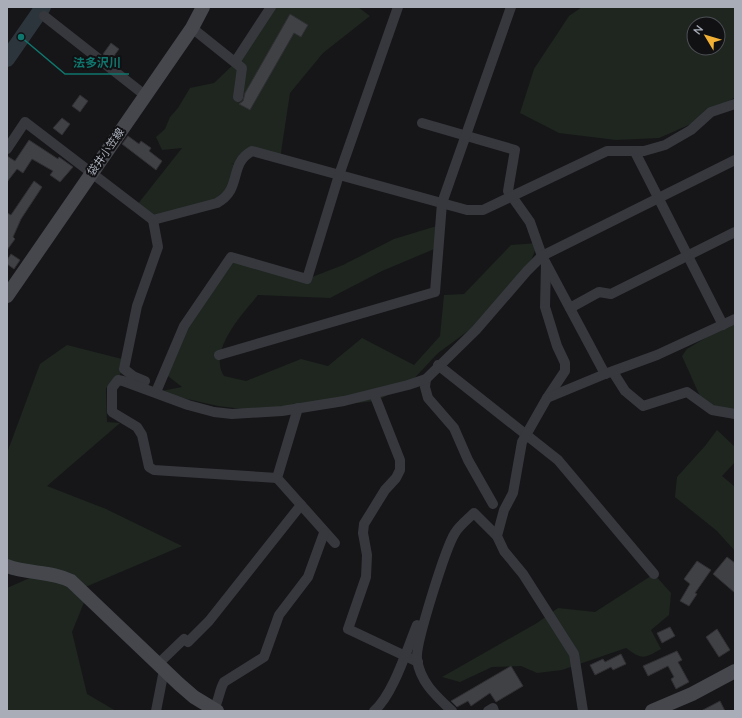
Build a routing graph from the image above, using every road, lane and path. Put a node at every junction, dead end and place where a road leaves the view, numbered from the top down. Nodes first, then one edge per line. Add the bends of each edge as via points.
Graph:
1 (203, 7) edge
2 (271, 7) edge
3 (398, 7) edge
4 (511, 7) edge
5 (44, 16) dead end
6 (192, 28) junction
7 (235, 62) junction
8 (146, 96) junction
9 (238, 97) dead end
10 (735, 104) edge
11 (422, 123) dead end
12 (466, 136) junction
13 (7, 149) edge
14 (635, 152) junction
15 (735, 160) edge
16 (91, 174) junction
17 (339, 175) junction
18 (511, 196) junction
19 (658, 198) junction
20 (442, 203) junction
21 (153, 220) junction
22 (735, 232) edge
23 (688, 256) junction
24 (544, 259) junction
25 (7, 296) edge
26 (570, 308) junction
27 (735, 319) edge
28 (723, 325) junction
29 (219, 355) dead end
30 (438, 365) junction
31 (609, 373) junction
32 (426, 379) junction
33 (157, 389) junction
34 (374, 394) junction
35 (547, 398) junction
36 (298, 408) junction
37 (735, 414) edge
38 (525, 434) junction
39 (277, 478) junction
40 (493, 504) dead end
41 (301, 505) junction
42 (324, 533) junction
43 (497, 536) junction
44 (335, 543) dead end
45 (7, 566) edge
46 (654, 574) dead end
47 (422, 628) junction
48 (404, 655) junction
49 (418, 662) junction
50 (161, 667) junction
51 (735, 671) edge
52 (215, 710) edge
53 (156, 711) edge
54 (374, 711) edge
55 (452, 711) edge
56 (488, 711) edge
57 (494, 711) edge
58 (583, 711) edge
59 (652, 711) edge

1 - 6 main road, 袋井小笠線
2 - 7 street
3 - 17 street
4 - 12 street
5 - 8 street
6 - 7 street
6 - 8 main road, 袋井小笠線
7 - 9 street via 242,68
8 - 16 main road, 袋井小笠線
10 - 14 street via 711,112 691,130 665,145 644,152
11 - 12 street
12 - 18 street via 515,150 508,191
12 - 20 street
13 - 16 street via 25,122
14 - 18 street via 607,150
14 - 19 street
15 - 19 street
16 - 21 street
16 - 25 main road, 袋井小笠線
17 - 20 street
17 - 21 street via 252,151 239,161 232,189 226,198 217,203
17 - 33 street via 307,279 231,257 184,326
18 - 20 street via 483,210 467,210
18 - 24 street via 530,222
19 - 23 street
19 - 24 street
20 - 29 street via 435,292
21 - 33 street via 158,247 136,306 124,369
22 - 23 street
23 - 26 street via 611,294 599,292
23 - 28 street
24 - 26 street
24 - 30 street via 527,271 476,330
24 - 35 street via 545,307 565,363 565,371
26 - 31 street
27 - 28 street
28 - 31 street via 657,355
30 - 32 street
30 - 38 street
31 - 35 street
31 - 37 street via 643,406 687,392 712,410
32 - 34 street
32 - 40 street via 428,398 454,428 468,460
33 - 36 street via 188,405 214,412 232,414
33 - 39 street via 118,380 112,388 112,412 138,426 149,467 154,470
34 - 36 street
34 - 48 street via 400,460 400,470 364,524 366,577 348,629
35 - 38 street
36 - 39 street
38 - 43 street via 513,493 504,510
38 - 46 street via 558,460
39 - 41 street
41 - 42 street
41 - 50 street via 210,621 188,642 184,639
42 - 44 street
42 - 52 street via 308,577 279,615 264,657 224,682
43 - 47 street via 474,513 455,532
43 - 58 street via 504,551 523,574 574,654
45 - 50 main road via 17,570 62,576 71,581
47 - 48 street via 417,625
47 - 49 street
48 - 49 street
48 - 54 street via 388,692
49 - 55 street via 423,679 433,694
50 - 52 main road via 194,697
50 - 53 street
51 - 59 main road via 692,694
56 - 57 street via 493,708

